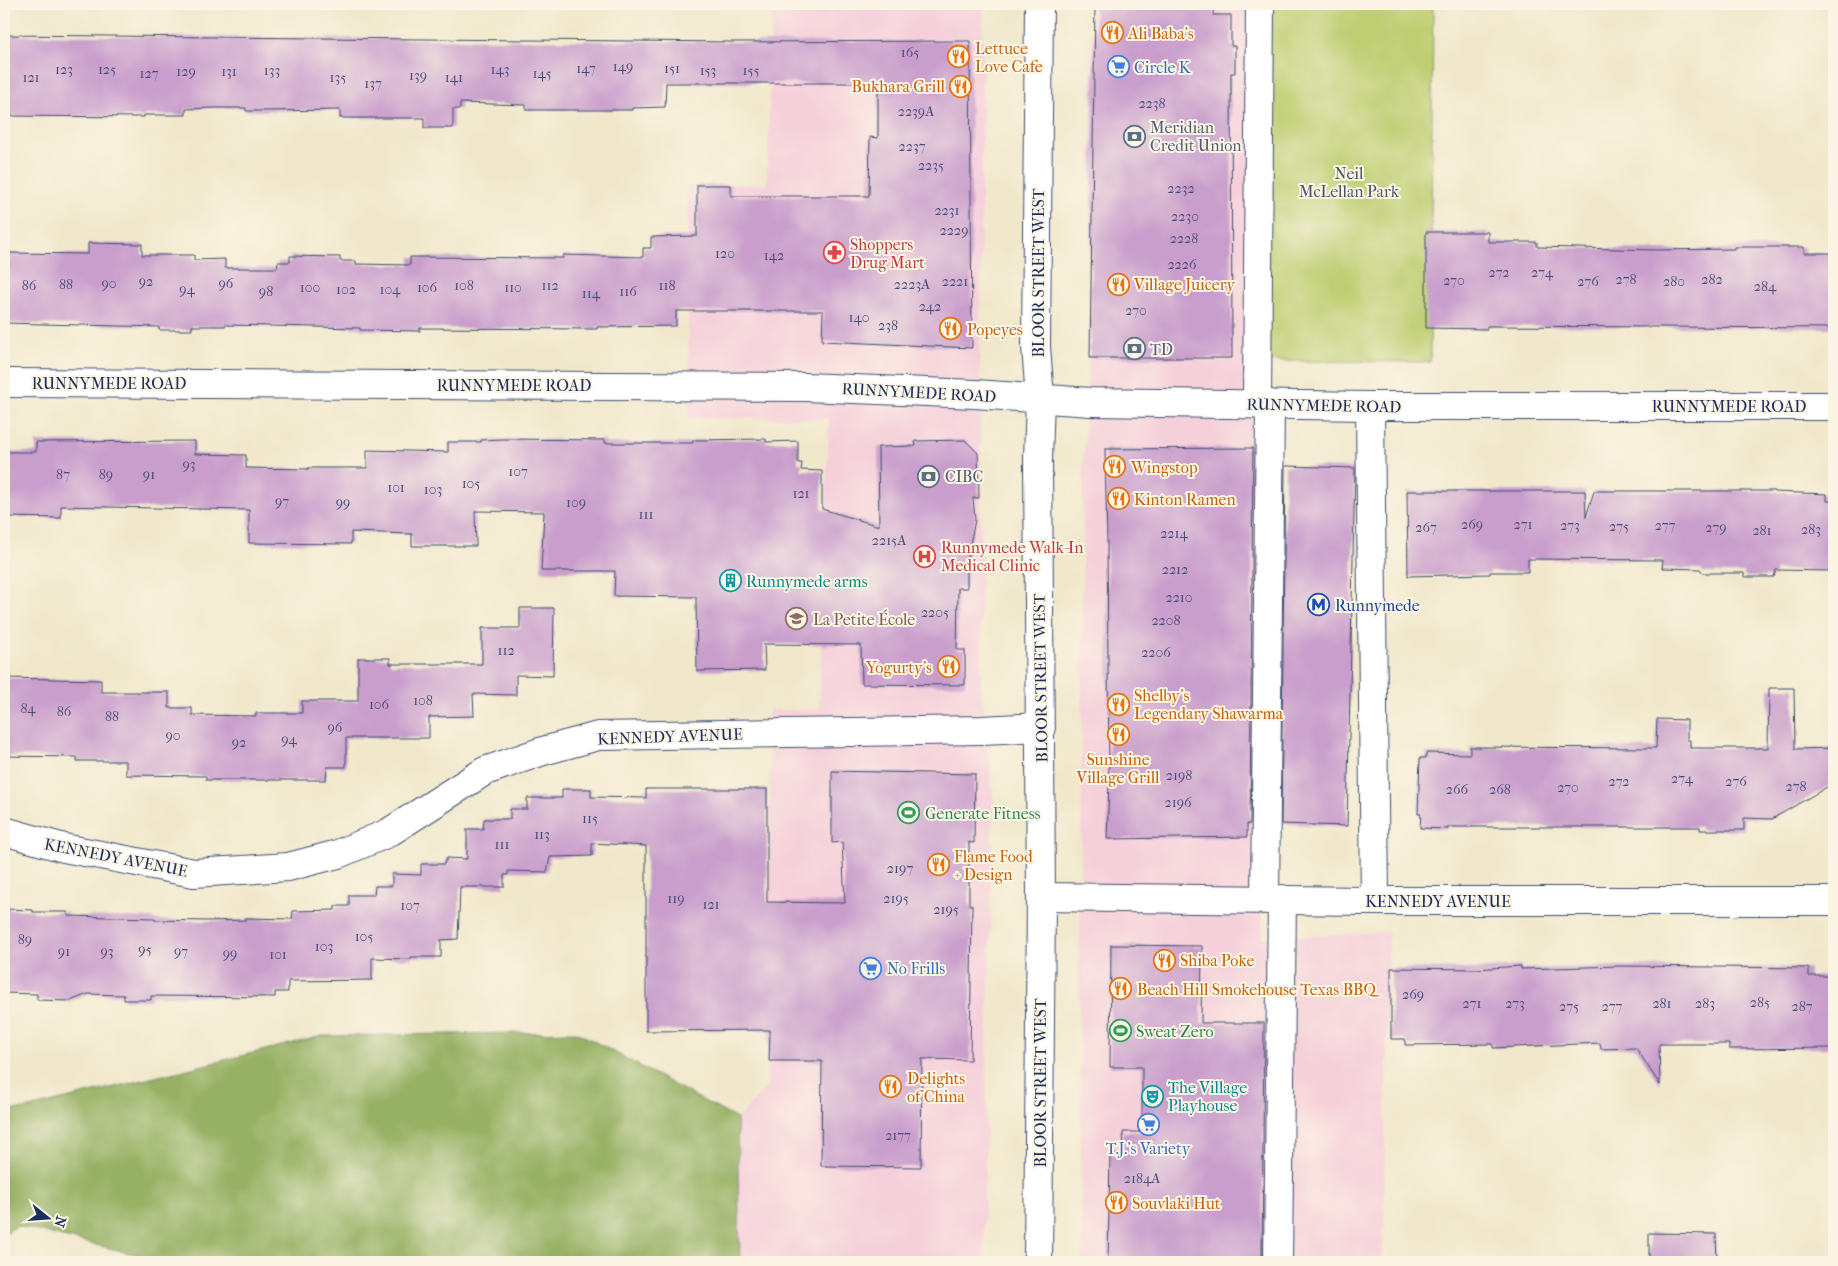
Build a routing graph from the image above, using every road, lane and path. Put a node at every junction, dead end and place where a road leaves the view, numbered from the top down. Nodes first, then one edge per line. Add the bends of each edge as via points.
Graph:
1 (1039, 4) edge
2 (1260, 4) edge
3 (4, 383) edge
4 (1040, 398) junction
5 (1263, 404) junction
6 (1370, 406) junction
7 (1834, 406) edge
8 (1041, 727) junction
9 (4, 832) edge
10 (1041, 897) junction
11 (1274, 899) junction
12 (1834, 900) edge
13 (1375, 901) junction
14 (1038, 1262) edge
15 (1278, 1262) edge

1 - 4 street, BLOOR STREET WEST via 1036,346
2 - 5 street
3 - 4 street, RUNNYMEDE ROAD via 806,387
4 - 5 street, RUNNYMEDE ROAD via 1091,402
4 - 8 street, BLOOR STREET WEST
5 - 6 street, RUNNYMEDE ROAD
5 - 11 street
6 - 7 street, RUNNYMEDE ROAD
6 - 13 street
8 - 9 street, KENNEDY AVENUE via 598,736 485,770 388,833 338,854 288,867 194,873 64,848
8 - 10 street, BLOOR STREET WEST
10 - 11 street, KENNEDY AVENUE
10 - 14 street, BLOOR STREET WEST
11 - 13 street, KENNEDY AVENUE
11 - 15 street
12 - 13 street, KENNEDY AVENUE

